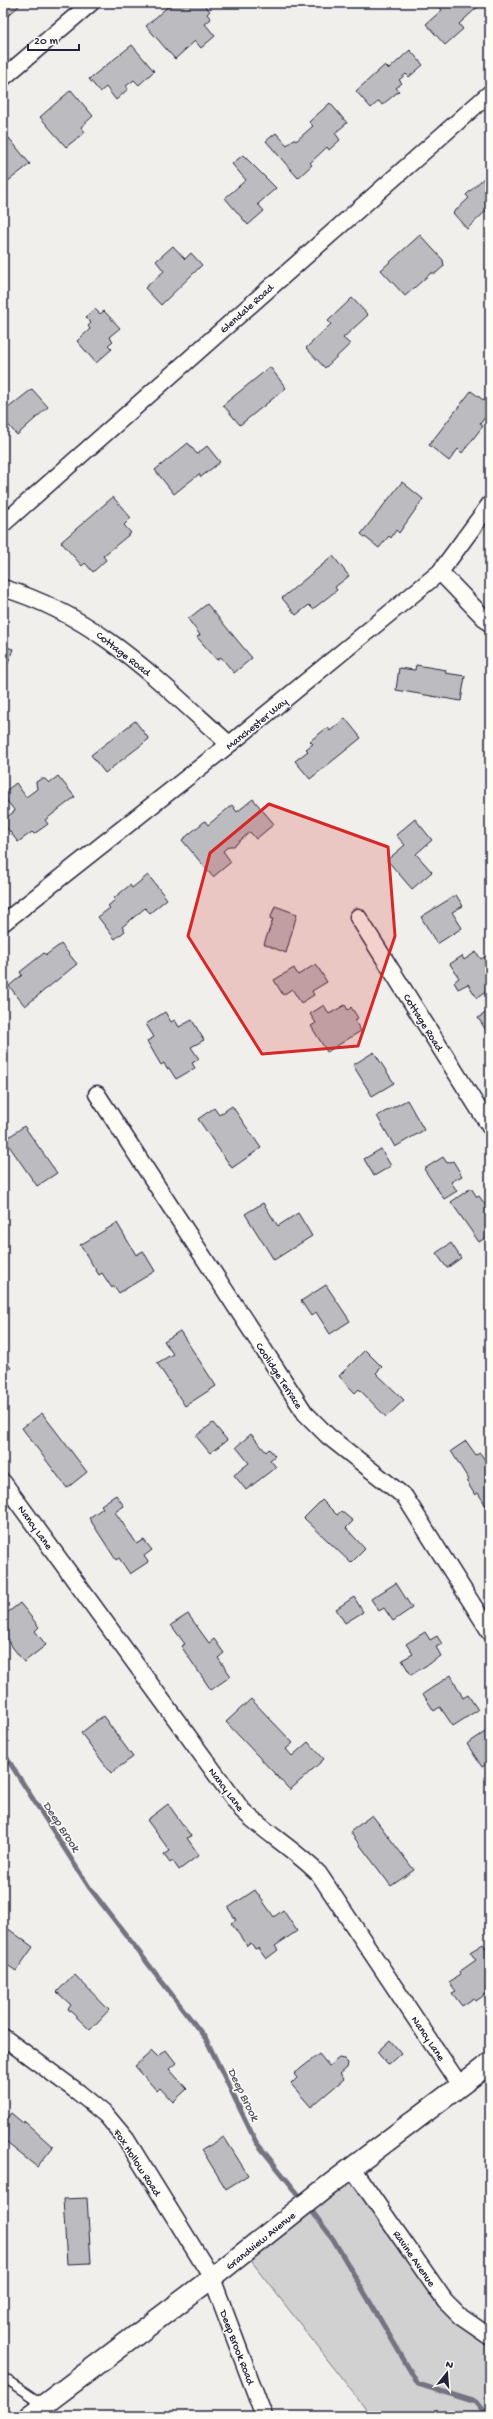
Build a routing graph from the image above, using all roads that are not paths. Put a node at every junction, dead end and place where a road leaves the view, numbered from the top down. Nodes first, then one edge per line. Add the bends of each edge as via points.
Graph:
1 (91, 3) edge
2 (3, 78) edge
3 (490, 93) edge
4 (490, 504) edge
5 (3, 524) edge
6 (440, 572) junction
7 (3, 588) edge
8 (490, 624) edge
9 (229, 744) junction
10 (358, 917) dead end
11 (3, 923) edge
12 (97, 1094) dead end
13 (490, 1126) edge
14 (3, 1482) edge
15 (490, 1632) edge
16 (3, 2037) edge
17 (490, 2063) edge
18 (460, 2084) junction
19 (352, 2168) junction
20 (212, 2278) junction
21 (490, 2338) edge
22 (3, 2377) edge
23 (36, 2410) edge
24 (264, 2416) edge

1 - 2 street
3 - 5 street, Glendale Road
4 - 6 street, Manchester Way
6 - 8 street
6 - 9 street, Manchester Way
7 - 9 street, Cottage Road via 81,621 109,639
9 - 11 street, Manchester Way
10 - 13 street, Cottage Road
12 - 15 street, Coolidge Terrace via 305,1413 328,1436 405,1497
14 - 18 street, Nancy Lane via 242,1810 319,1874
16 - 20 street, Fox Hollow Road via 106,2115 126,2139
17 - 18 street, Grandview Avenue
18 - 19 street, Grandview Avenue
19 - 20 street, Grandview Avenue
19 - 21 street, Ravine Avenue via 445,2302
20 - 23 street, Grandview Avenue
20 - 24 street, Deep Brook Road
22 - 23 lane

